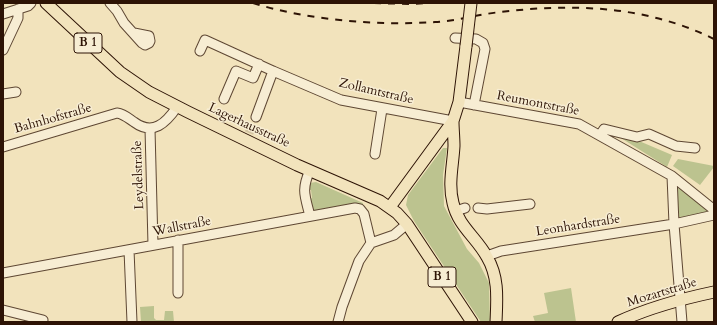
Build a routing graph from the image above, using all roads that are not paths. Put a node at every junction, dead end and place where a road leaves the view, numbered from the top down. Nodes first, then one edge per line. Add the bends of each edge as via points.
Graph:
1 (30, 3) edge
2 (46, 3) edge
3 (110, 3) edge
4 (471, 3) edge
5 (18, 9) junction
6 (3, 14) edge
7 (134, 33) dead end
8 (455, 38) dead end
9 (3, 50) edge
10 (200, 51) dead end
11 (257, 63) junction
12 (273, 71) junction
13 (16, 92) dead end
14 (3, 94) edge
15 (224, 98) dead end
16 (459, 102) junction
17 (474, 105) junction
18 (177, 107) junction
19 (382, 109) junction
20 (256, 117) tunnel mouth
21 (453, 121) junction
22 (150, 128) junction
23 (600, 136) junction
24 (3, 147) edge
25 (695, 148) dead end
26 (375, 154) dead end
27 (310, 170) junction
28 (672, 176) junction
29 (530, 204) dead end
30 (390, 207) junction
31 (478, 208) dead end
32 (714, 212) edge
33 (714, 215) edge
34 (310, 216) junction
35 (407, 224) junction
36 (674, 224) junction
37 (178, 240) junction
38 (371, 243) junction
39 (153, 245) junction
40 (130, 250) junction
41 (487, 256) junction
42 (3, 273) edge
43 (178, 292) dead end
44 (714, 292) edge
45 (680, 300) junction
46 (3, 310) edge
47 (43, 320) dead end
48 (132, 322) edge
49 (338, 322) edge
50 (472, 322) edge
51 (496, 322) edge
52 (618, 322) edge
53 (682, 322) edge

1 - 5 street
2 - 18 main road, B 1 via 120,72
3 - 7 street
4 - 16 main road, bridge
5 - 6 street
5 - 9 street via 18,18
8 - 17 street via 476,39 483,43 485,49
10 - 11 street, Zollamtstraße via 205,40
11 - 12 street, Zollamtstraße
11 - 15 street via 253,78 236,71
12 - 19 street, Zollamtstraße via 341,100
12 - 20 street via 269,92
13 - 14 street
16 - 17 street, Reumontstraße
16 - 21 main road
17 - 23 street, Reumontstraße via 574,123
18 - 22 street via 161,125
18 - 27 main road, Lagerhausstraße / B 1 via 248,136
19 - 21 street, Zollamtstraße
19 - 26 street
21 - 30 main road
21 - 41 main road via 454,146 450,180 453,203 460,210 464,227
22 - 24 street, Bahnhofstraße via 143,128 122,114
22 - 39 street, Leydelstraße
23 - 25 street via 604,129 636,136 650,134 676,146
23 - 28 street, Reumontstraße
27 - 30 main road, Lagerhausstraße / B 1
27 - 34 street via 304,189
28 - 32 street, Reumontstraße
28 - 36 street
29 - 31 street
30 - 35 main road, Lagerhausstraße / B 1
33 - 36 street, Leonhardstraße
34 - 37 street, Wallstraße
34 - 38 street, Wallstraße via 358,208 364,214
35 - 38 street via 394,235
35 - 50 main road, B 1
36 - 41 street, Leonhardstraße via 501,251
36 - 45 street
37 - 39 street, Wallstraße
37 - 43 street
38 - 49 street via 359,261
39 - 40 street, Wallstraße
40 - 42 street, Wallstraße
40 - 48 street
41 - 51 main road via 498,290
44 - 45 main road, Mozartstraße
45 - 52 main road, Mozartstraße
45 - 53 street
46 - 47 street

